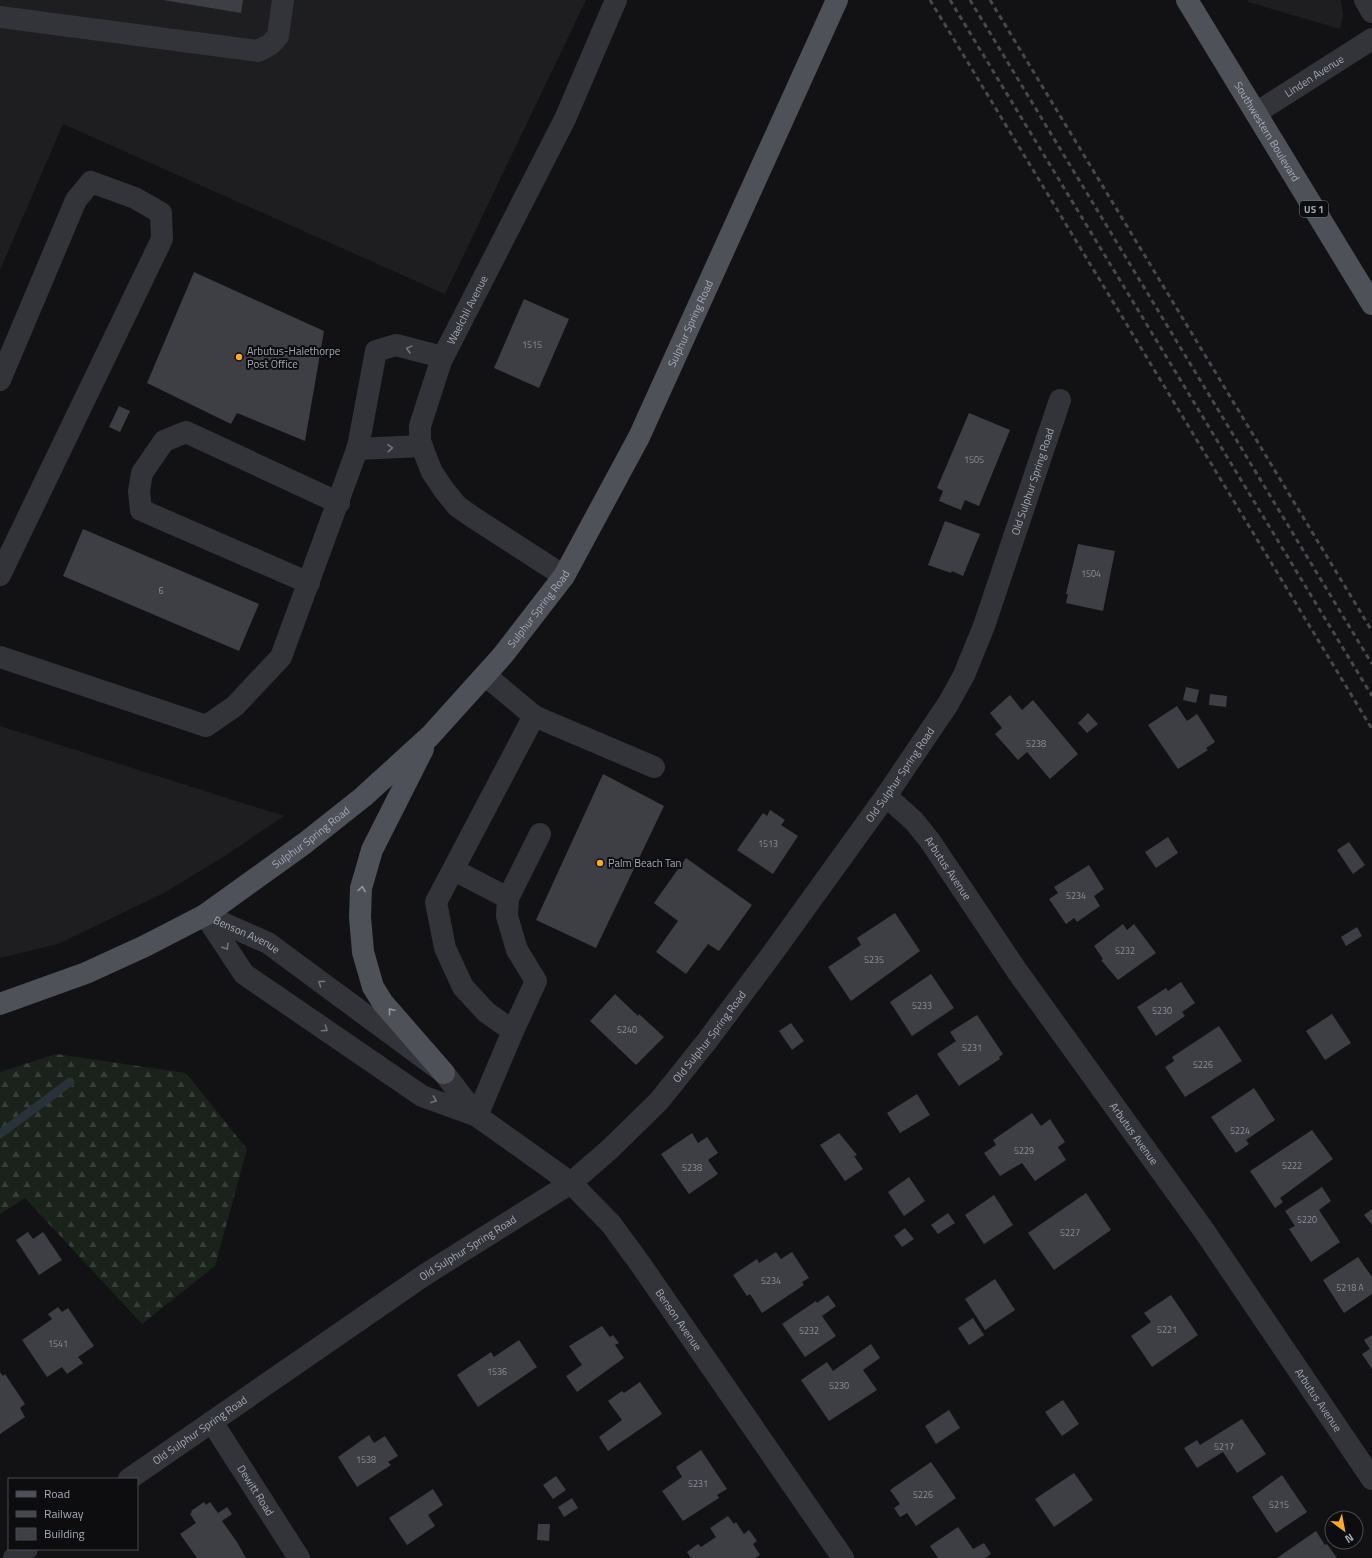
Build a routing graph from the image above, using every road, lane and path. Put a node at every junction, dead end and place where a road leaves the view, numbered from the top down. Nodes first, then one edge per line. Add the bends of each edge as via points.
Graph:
1 (283, 0) edge
2 (616, 0) edge
3 (837, 0) edge
4 (1187, 0) edge
5 (1365, 0) edge
6 (1372, 12) edge
7 (0, 17) edge
8 (1372, 39) edge
9 (1256, 113) junction
10 (1372, 304) edge
11 (442, 357) junction
12 (0, 380) edge
13 (1060, 400) dead end
14 (422, 446) junction
15 (357, 449) junction
16 (339, 503) junction
17 (0, 575) edge
18 (564, 576) junction
19 (308, 583) junction
20 (0, 657) edge
21 (485, 675) junction
22 (534, 716) junction
23 (430, 736) junction
24 (654, 767) dead end
25 (886, 796) junction
26 (540, 834) dead end
27 (454, 870) junction
28 (508, 898) junction
29 (205, 915) junction
30 (0, 1004) edge
31 (513, 1031) junction
32 (444, 1073) junction
33 (477, 1116) junction
34 (571, 1183) junction
35 (212, 1422) junction
36 (130, 1478) edge
37 (1372, 1478) edge
38 (26, 1550) edge
39 (14, 1558) edge
40 (300, 1558) edge
41 (843, 1558) edge

1 - 7 street via 278,36 258,51
2 - 11 street, Waelchli Avenue via 565,119
3 - 18 main road, Sulphur Spring Road via 639,437
4 - 9 main road, Southwestern Boulevard / US 1
5 - 6 street
8 - 9 street, Linden Avenue
9 - 10 main road, Southwestern Boulevard / US 1
11 - 14 street, Waelchli Avenue via 420,426
11 -> 15 street via 396,345 376,350
12 - 17 street via 76,200 91,182 135,198 161,213 162,238
13 - 25 street, Old Sulphur Spring Road via 984,626 964,675 948,704
15 -> 14 street
14 - 18 street, Waelchli Avenue via 432,472 457,506
15 - 16 street
16 - 19 street
16 - 19 street via 186,432 164,441 142,473 138,491 141,510
18 - 21 main road, Sulphur Spring Road
19 - 20 street via 281,657 235,706 206,726
21 - 22 street
21 - 23 main road, Sulphur Spring Road
22 - 24 street
22 - 27 street
23 - 29 main road, Sulphur Spring Road via 362,798 305,843
32 -> 23 main road via 383,1003 373,987 363,952 360,917 361,888 372,850
25 - 34 street, Old Sulphur Spring Road via 772,954 664,1094 610,1149
25 - 37 street, Arbutus Avenue via 914,821 930,841 1017,971 1205,1232
26 - 28 street
27 - 28 street
27 - 31 street via 436,902 445,948 463,987 486,1012
28 - 31 street via 507,916 517,950 536,981
29 - 30 main road, Sulphur Spring Road via 86,973
32 -> 29 street, Benson Avenue via 268,943
29 -> 33 street, Benson Avenue via 244,974 422,1096
31 - 33 street
32 - 33 street, Benson Avenue
33 - 34 street, Benson Avenue
34 - 35 street, Old Sulphur Spring Road via 426,1274
34 - 41 street, Benson Avenue via 611,1224
35 - 36 street, Old Sulphur Spring Road
35 - 40 street, Dewitt Road
38 - 39 street

